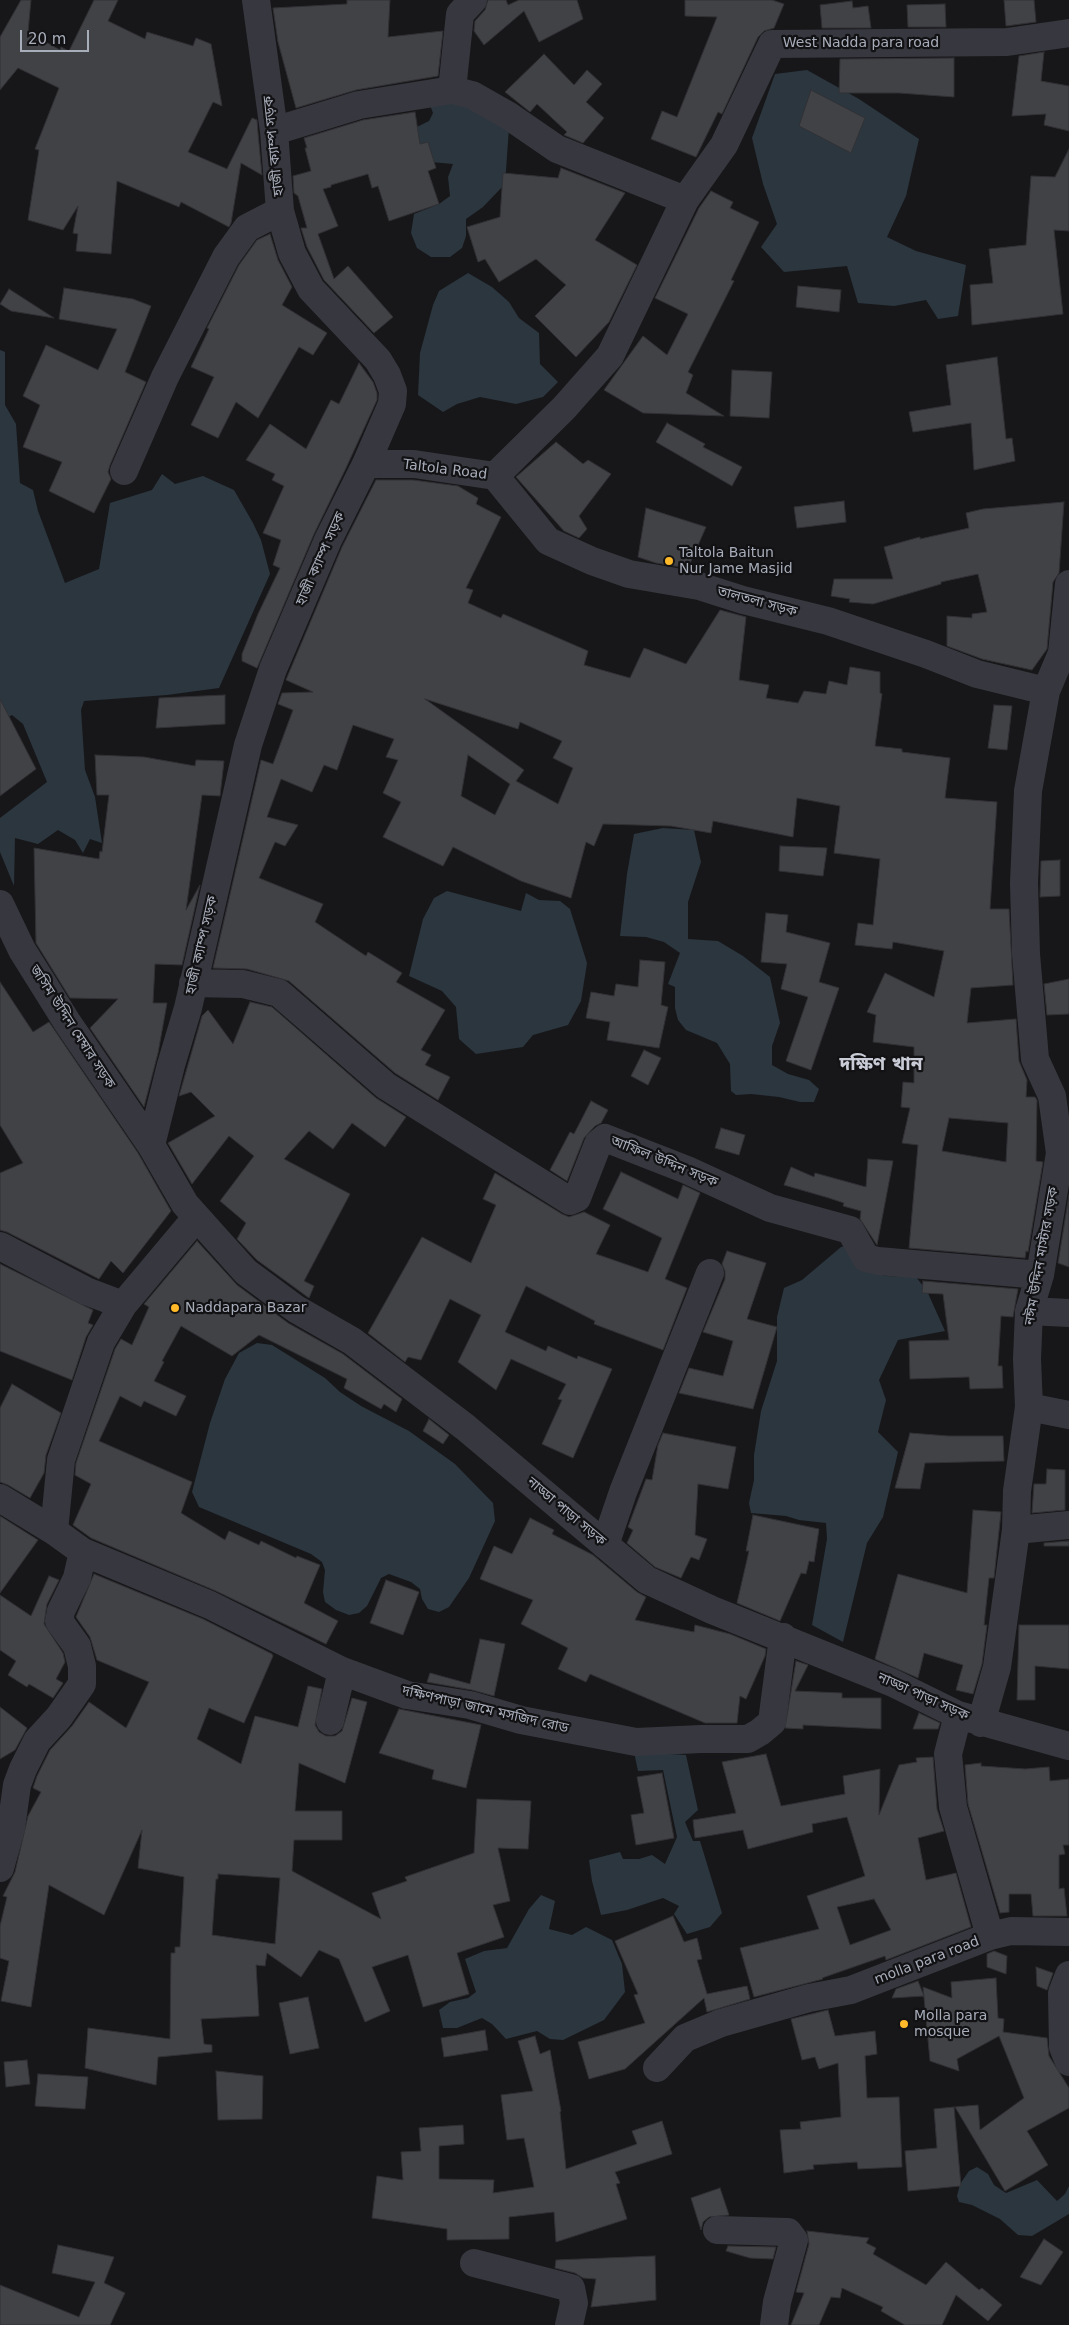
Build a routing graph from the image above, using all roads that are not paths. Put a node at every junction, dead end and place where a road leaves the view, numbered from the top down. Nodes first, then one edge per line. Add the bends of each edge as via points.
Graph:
1 (256, 0) edge
2 (474, 0) edge
3 (1069, 33) edge
4 (452, 90) junction
5 (274, 131) junction
6 (686, 200) junction
7 (280, 211) junction
8 (366, 464) junction
9 (124, 471) dead end
10 (495, 476) junction
11 (1069, 584) edge
12 (1046, 691) junction
13 (0, 904) edge
14 (193, 983) junction
15 (152, 1145) junction
16 (196, 1218) junction
17 (1058, 1223) edge
18 (0, 1246) edge
19 (710, 1273) dead end
20 (1040, 1275) junction
21 (123, 1305) junction
22 (1029, 1311) junction
23 (1069, 1313) edge
24 (1030, 1407) junction
25 (1069, 1414) edge
26 (0, 1498) edge
27 (1069, 1525) edge
28 (54, 1530) junction
29 (1016, 1530) junction
30 (605, 1545) junction
31 (83, 1552) junction
32 (783, 1637) junction
33 (342, 1671) junction
34 (969, 1719) junction
35 (330, 1721) dead end
36 (1069, 1746) edge
37 (0, 1868) edge
38 (1069, 1932) edge
39 (990, 1936) junction
40 (1069, 1975) edge
41 (1069, 2062) edge
42 (657, 2068) dead end
43 (717, 2230) dead end
44 (474, 2263) dead end
45 (569, 2325) edge
46 (774, 2325) edge

1 - 5 street, হাজী ক্যাম্প সড়ক
2 - 4 street via 460,14
3 - 6 street, West Nadda para road via 1007,42 772,44 724,144
4 - 5 street via 359,105
4 - 6 street via 472,95 557,149
5 - 7 street, হাজী ক্যাম্প সড়ক
6 - 10 street, West Nadda para road via 610,356 564,408
7 - 8 street, হাজী ক্যাম্প সড়ক via 292,253 311,289 378,360 393,391 392,404
7 - 9 street via 247,228 226,257 165,376
8 - 10 street, Taltola Road via 414,464
8 - 14 street, হাজী ক্যাম্প সড়ক via 328,540 273,669 248,745
10 - 12 street, তালতলা সড়ক via 548,541 592,561 629,574 699,586 828,621 977,674
11 - 12 street, নঈম উদ্দিন মাস্টার সড়ক via 1062,653
12 - 17 street, নঈম উদ্দিন মাস্টার সড়ক via 1028,791 1024,883 1035,1060 1052,1096 1060,1153
13 - 15 street, জসিম উদ্দিন মেম্বার সড়ক via 22,950 67,1022
14 - 15 street, হাজী ক্যাম্প সড়ক
14 - 20 street, আফিল উদ্দিন সড়ক via 243,984 279,993 386,1086 570,1201 577,1198 598,1144 605,1138 687,1170 770,1208 850,1230 866,1258
15 - 16 street, নাড্ডা পাড়া সড়ক
16 - 21 street
16 - 30 street, নাড্ডা পাড়া সড়ক via 246,1272 296,1309 352,1341 465,1427
17 - 20 street, নঈম উদ্দিন মাস্টার সড়ক
18 - 21 street via 86,1291
19 - 30 street
20 - 22 street, নঈম উদ্দিন মাস্টার সড়ক
21 - 28 street via 101,1342 61,1460
22 - 23 street
22 - 24 street, নঈম উদ্দিন মাস্টার সড়ক
24 - 25 street
24 - 29 street, নঈম উদ্দিন মাস্টার সড়ক via 1017,1491
26 - 28 street, দক্ষিণপাড়া জামে মসজিদ রোড
27 - 29 street
28 - 31 street, দক্ষিণপাড়া জামে মসজিদ রোড
29 - 34 street, নঈম উদ্দিন মাস্টার সড়ক via 998,1667
30 - 32 street, নাড্ডা পাড়া সড়ক via 647,1580 712,1610
31 - 33 street, দক্ষিণপাড়া জামে মসজিদ রোড via 210,1605
31 - 37 street via 77,1578 59,1622 77,1646 82,1684 59,1717 36,1741 23,1768 16,1785 11,1828
32 - 33 street, দক্ষিণপাড়া জামে মসজিদ রোড via 772,1722 748,1739 636,1742 521,1720 470,1705 407,1695
32 - 34 street, নাড্ডা পাড়া সড়ক
33 - 35 street
34 - 36 street, নাড্ডা পাড়া সড়ক
34 - 39 street, molla para road via 948,1754 953,1807
38 - 39 street via 1011,1931
39 - 42 street, molla para road via 851,1990 809,1998 721,2023 686,2038
40 - 41 street via 1062,1992 1063,2047
43 - 46 street via 788,2232 794,2240
44 - 45 street via 571,2288 574,2303

